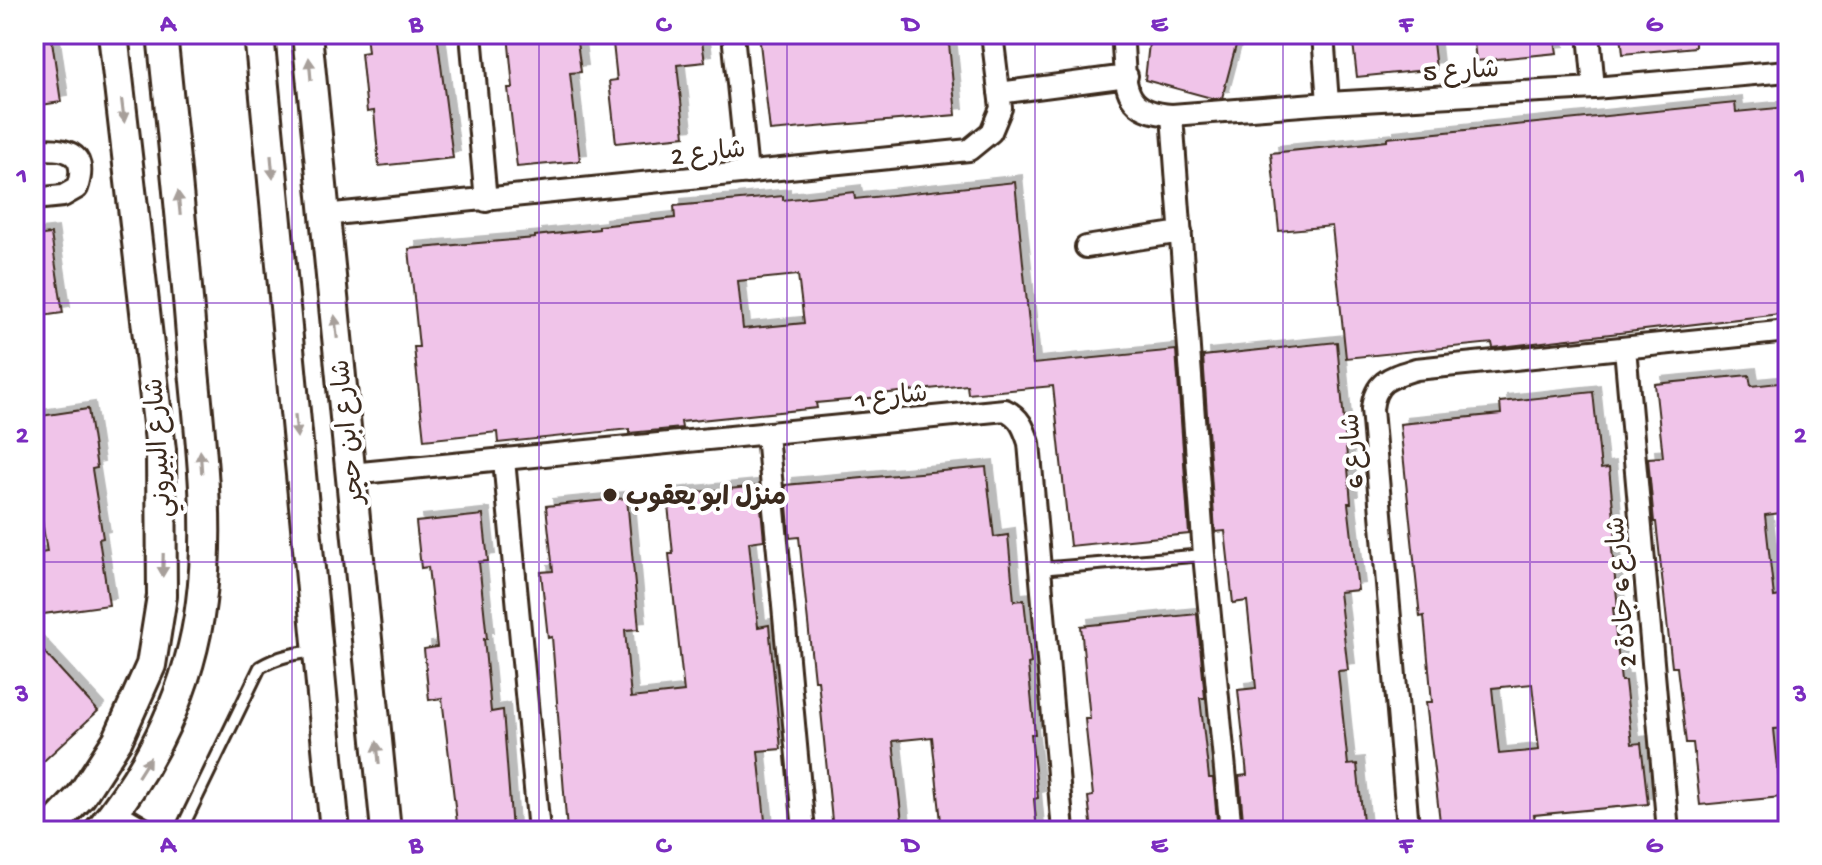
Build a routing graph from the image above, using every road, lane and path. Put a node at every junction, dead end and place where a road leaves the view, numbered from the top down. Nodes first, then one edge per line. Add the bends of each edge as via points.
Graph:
1 (113, 34) edge
2 (162, 34) edge
3 (259, 34) edge
4 (307, 34) edge
5 (471, 34) edge
6 (733, 34) edge
7 (992, 34) edge
8 (1122, 34) edge
9 (1323, 34) edge
10 (1589, 34) edge
11 (1788, 71) edge
12 (1127, 76) junction
13 (1594, 88) junction
14 (999, 93) junction
15 (1328, 103) junction
16 (1172, 115) junction
17 (34, 150) edge
18 (747, 173) junction
19 (34, 199) edge
20 (486, 201) junction
21 (324, 215) junction
22 (1181, 232) junction
23 (184, 247) junction
24 (1086, 247) dead end
25 (140, 251) junction
26 (188, 291) junction
27 (144, 296) junction
28 (1788, 331) edge
29 (1625, 348) junction
30 (767, 434) junction
31 (504, 460) junction
32 (351, 474) junction
33 (1204, 555) junction
34 (1039, 569) junction
35 (318, 651) junction
36 (118, 808) junction
37 (48, 831) edge
38 (99, 831) edge
39 (157, 831) edge
40 (176, 831) edge
41 (335, 831) edge
42 (386, 831) edge
43 (539, 831) edge
44 (804, 831) edge
45 (1063, 831) edge
46 (1231, 831) edge
47 (1410, 831) edge
48 (1668, 831) edge

1 -> 25 street, شارع البيروني
23 -> 2 street, شارع البيروني
3 -> 35 street, شارع ابن حجر
21 -> 4 street, شارع ابن حجر
5 - 20 street
6 - 18 street
7 - 14 street, شارع 2
8 - 12 street
9 - 15 street
10 - 13 street
11 - 13 street, شارع 5
12 - 14 street
12 - 16 street, شارع 5 via 1137,107
13 - 15 street, شارع 5
14 - 18 street, شارع 2 via 1001,108 991,132 969,150
15 - 16 street, شارع 5
16 - 22 street
17 - 19 street via 67,150 81,172 71,193
18 - 20 street, شارع 2
20 - 21 street, شارع 2
32 -> 21 street, شارع ابن حجر
22 - 24 street
22 - 33 street
23 - 25 street via 167,258
23 - 26 street, شارع البيروني
25 - 27 street, شارع البيروني
26 - 27 street via 170,284
36 -> 26 street, شارع البيروني via 157,747 186,674 201,602 205,530
27 -> 37 street, شارع البيروني via 161,450 163,538 162,596 151,665 118,739 81,796
28 - 29 street, شارع 6
29 - 47 street, شارع 6 via 1416,369 1385,381 1373,396
29 - 48 street, شارع 6 جادة 2
30 - 31 street, شارع 1
30 - 34 street, شارع 1 via 1013,413 1029,443
30 - 44 street
31 - 32 street, شارع 1
31 - 43 street
42 -> 32 street, شارع ابن حجر
33 - 34 lane
33 - 46 street
34 - 45 street, شارع 1
35 - 40 lane via 293,653 260,667
35 - 41 street, شارع ابن حجر
36 - 38 street, شارع البيروني
36 - 39 lane

